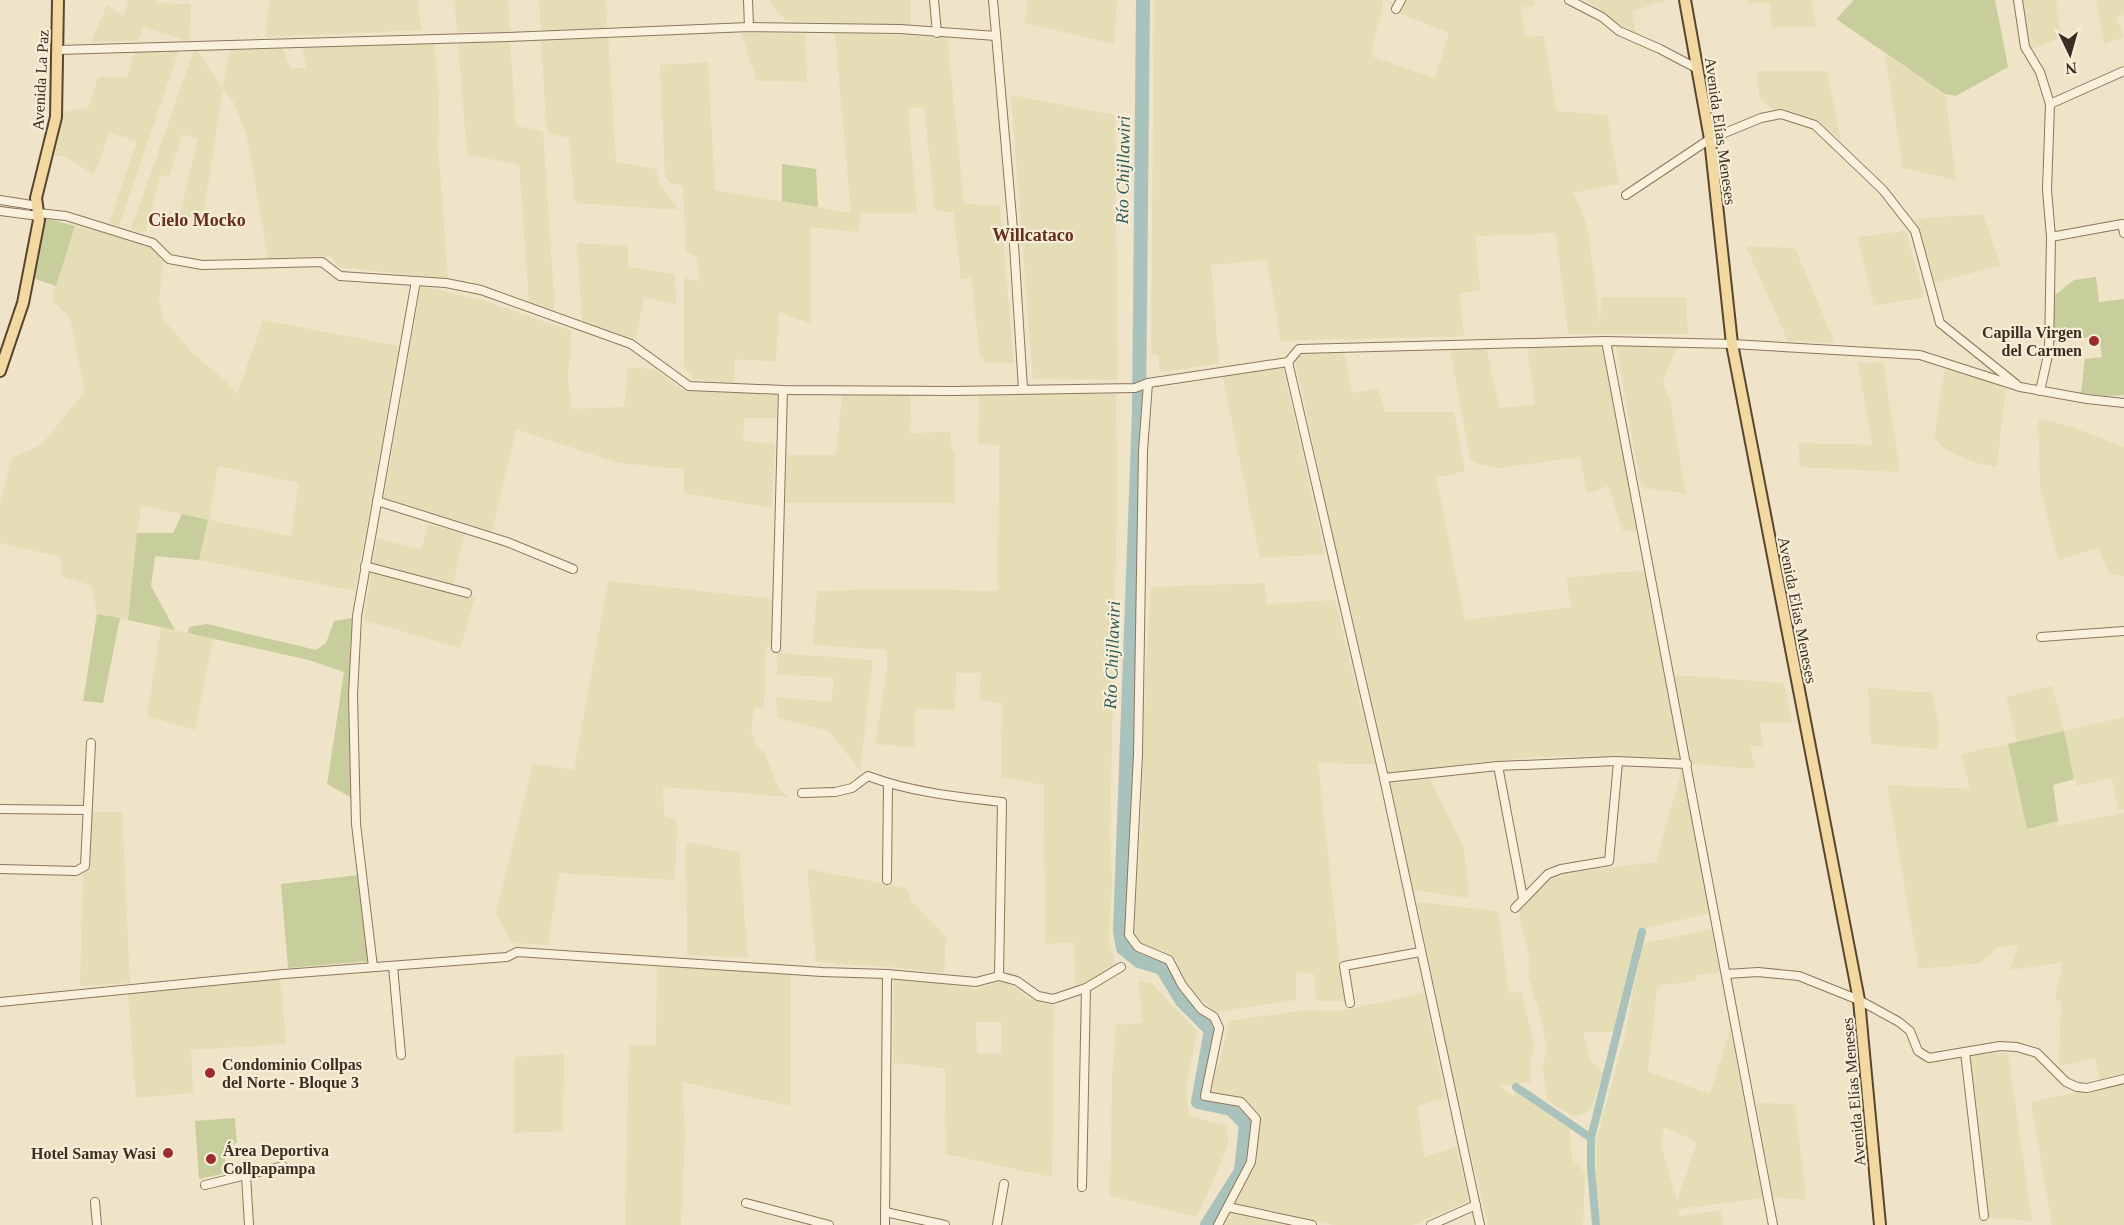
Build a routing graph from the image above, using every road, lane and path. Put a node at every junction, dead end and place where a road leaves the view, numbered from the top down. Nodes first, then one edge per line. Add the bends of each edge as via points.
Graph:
1 (58, 0) edge
2 (748, 0) edge
3 (934, 0) edge
4 (993, 0) edge
5 (1401, 0) edge
6 (1569, 0) edge
7 (1685, 0) edge
8 (2018, 0) edge
9 (1396, 9) dead end
10 (749, 27) junction
11 (937, 33) junction
12 (996, 36) junction
13 (58, 50) junction
14 (1698, 69) junction
15 (2124, 71) edge
16 (2050, 104) junction
17 (1710, 139) junction
18 (1626, 195) dead end
19 (0, 200) edge
20 (0, 211) edge
21 (38, 211) junction
22 (2124, 233) edge
23 (2051, 237) junction
24 (416, 281) junction
25 (1606, 341) junction
26 (1732, 344) junction
27 (1288, 362) junction
28 (0, 370) edge
29 (1147, 384) junction
30 (2020, 387) junction
31 (1023, 389) junction
32 (783, 390) junction
33 (2040, 391) junction
34 (2124, 403) edge
35 (377, 501) junction
36 (366, 566) junction
37 (573, 569) dead end
38 (467, 593) dead end
39 (2124, 631) edge
40 (2041, 637) dead end
41 (776, 648) dead end
42 (91, 743) dead end
43 (1618, 762) junction
44 (1687, 764) junction
45 (1498, 765) junction
46 (1384, 778) junction
47 (888, 783) junction
48 (802, 793) dead end
49 (0, 809) edge
50 (87, 810) junction
51 (0, 868) edge
52 (887, 880) dead end
53 (1523, 898) junction
54 (1515, 908) dead end
55 (1420, 952) junction
56 (393, 966) junction
57 (373, 968) junction
58 (1121, 968) dead end
59 (887, 974) junction
60 (1726, 974) junction
61 (999, 976) junction
62 (1086, 988) junction
63 (1859, 1000) junction
64 (0, 1002) edge
65 (1350, 1003) dead end
66 (1965, 1052) junction
67 (401, 1055) dead end
68 (2124, 1079) edge
69 (283, 1166) dead end
70 (246, 1175) junction
71 (1004, 1184) dead end
72 (205, 1185) dead end
73 (1082, 1187) dead end
74 (95, 1202) dead end
75 (746, 1203) dead end
76 (1476, 1205) junction
77 (1228, 1207) junction
78 (885, 1212) junction
79 (1984, 1216) dead end
80 (97, 1225) edge
81 (249, 1225) edge
82 (829, 1225) edge
83 (885, 1225) edge
84 (945, 1225) edge
85 (997, 1225) edge
86 (1218, 1225) edge
87 (1312, 1225) edge
88 (1431, 1225) edge
89 (1480, 1225) edge
90 (1773, 1225) edge
91 (1880, 1225) edge

1 - 13 main road, Avenida La Paz
2 - 10 street
3 - 11 street
4 - 12 street
5 - 9 street
6 - 14 street via 1602,17 1619,32
7 - 14 main road, Avenida Elías Meneses
8 - 16 street via 2025,47 2040,72
10 - 11 street
10 - 13 street
11 - 12 street
12 - 31 street
13 - 21 main road, Avenida La Paz via 56,117 36,198
14 - 17 main road, Avenida Elías Meneses
15 - 16 street
16 - 23 street via 2047,190
17 - 18 street
17 - 26 main road, Avenida Elías Meneses
17 - 30 street via 1781,114 1815,125 1882,190 1915,231 1940,323
19 - 21 street
20 - 21 street
21 - 24 street via 153,243 169,259 202,265 322,262 340,276
21 - 28 main road, Avenida La Paz via 23,303
22 - 23 street via 2122,224
23 - 33 street via 2049,351
24 - 32 street via 481,290 631,344 689,386
24 - 35 street
25 - 26 street
25 - 27 street via 1299,349
25 - 44 street
26 - 30 street via 1920,355
26 - 63 main road, Avenida Elías Meneses
27 - 29 street
27 - 46 street
29 - 31 street via 1135,388
29 - 77 street via 1138,754 1129,935 1138,947 1169,960 1182,985 1220,1028 1205,1096 1241,1102 1256,1119 1251,1162
30 - 33 street
31 - 32 street
32 - 41 street
33 - 34 street
35 - 36 street
35 - 37 street via 507,542
36 - 38 street
36 - 57 street via 357,616 353,695 357,824
39 - 40 street
42 - 50 street
43 - 44 street
43 - 45 street
43 - 53 street via 1609,861 1548,874
44 - 60 street
45 - 46 street
45 - 53 street
46 - 55 street
47 - 48 street via 868,776 852,788
47 - 52 street
47 - 61 street via 1002,802
49 - 50 street
50 - 51 street via 86,866 76,871
53 - 54 street
55 - 65 street via 1344,966
55 - 76 street
56 - 57 street
56 - 59 street via 507,957 517,952
56 - 67 street
57 - 64 street
58 - 62 street
59 - 61 street via 976,982
59 - 78 street
60 - 63 street via 1799,976
60 - 90 street
61 - 62 street via 1017,981 1038,996 1053,999
62 - 73 street
63 - 66 street via 1910,1031 1924,1056
63 - 91 main road, Avenida Elías Meneses
66 - 68 street via 2000,1046 2037,1053 2066,1082 2077,1087
66 - 79 street
69 - 70 street
70 - 72 street
70 - 81 street
71 - 85 street
74 - 80 street
75 - 82 street
76 - 88 street
76 - 89 street
77 - 86 street
77 - 87 street
78 - 83 street
78 - 84 street

